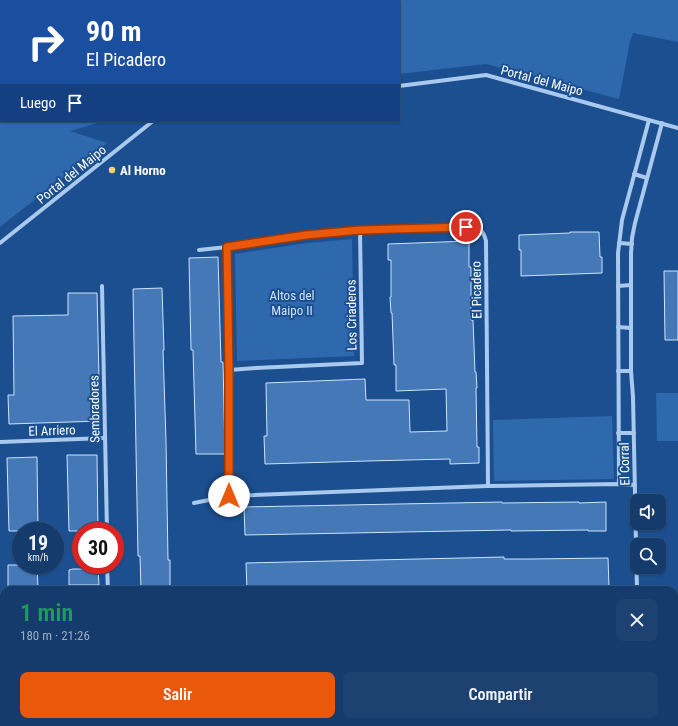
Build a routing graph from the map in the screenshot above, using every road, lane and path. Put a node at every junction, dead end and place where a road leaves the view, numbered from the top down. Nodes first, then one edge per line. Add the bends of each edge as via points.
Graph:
1 (400, 86) edge
2 (649, 120) junction
3 (153, 122) edge
4 (662, 124) junction
5 (678, 128) edge
6 (634, 174) junction
7 (646, 178) junction
8 (360, 230) junction
9 (0, 243) edge
10 (619, 243) junction
11 (632, 244) junction
12 (227, 247) junction
13 (199, 250) dead end
14 (102, 286) dead end
15 (618, 286) junction
16 (631, 286) junction
17 (618, 327) junction
18 (631, 328) junction
19 (229, 370) junction
20 (618, 371) junction
21 (631, 371) junction
22 (618, 433) junction
23 (634, 433) junction
24 (105, 438) junction
25 (0, 442) edge
26 (619, 484) junction
27 (635, 485) junction
28 (488, 486) junction
29 (229, 496) junction
30 (194, 503) dead end
31 (106, 522) edge
32 (107, 574) edge
33 (108, 586) edge
34 (637, 586) edge

1 - 2 street, Portal del Maipo via 486,75
2 - 4 street, Portal del Maipo
2 - 6 street, El Corral
3 - 9 street, Portal del Maipo
4 - 5 street, Portal del Maipo
4 - 7 street, El Corral
6 - 7 street
6 - 10 street, El Corral
7 - 11 street, El Corral
8 - 12 street, El Picadero
8 - 19 street, Los Criaderos via 362,363
8 - 28 street, El Picadero via 473,227 480,229 484,234
10 - 11 street
10 - 15 street, El Corral
11 - 16 street, El Corral
12 - 13 street, El Picadero
12 - 19 street
14 - 24 street, Sembradores
15 - 16 street
15 - 17 street, El Corral
16 - 18 street, El Corral
17 - 18 street
17 - 20 street, El Corral
18 - 21 street, El Corral
19 - 29 street
20 - 21 street
20 - 22 street, El Corral
21 - 23 street, El Corral
22 - 23 street, El Corral
22 - 26 street, El Corral
23 - 27 street, El Corral
24 - 25 street, El Arriero
24 - 31 street, Sembradores
26 - 27 street
26 - 28 street
27 - 34 street, El Corral
28 - 29 street
29 - 30 street
32 - 33 street

